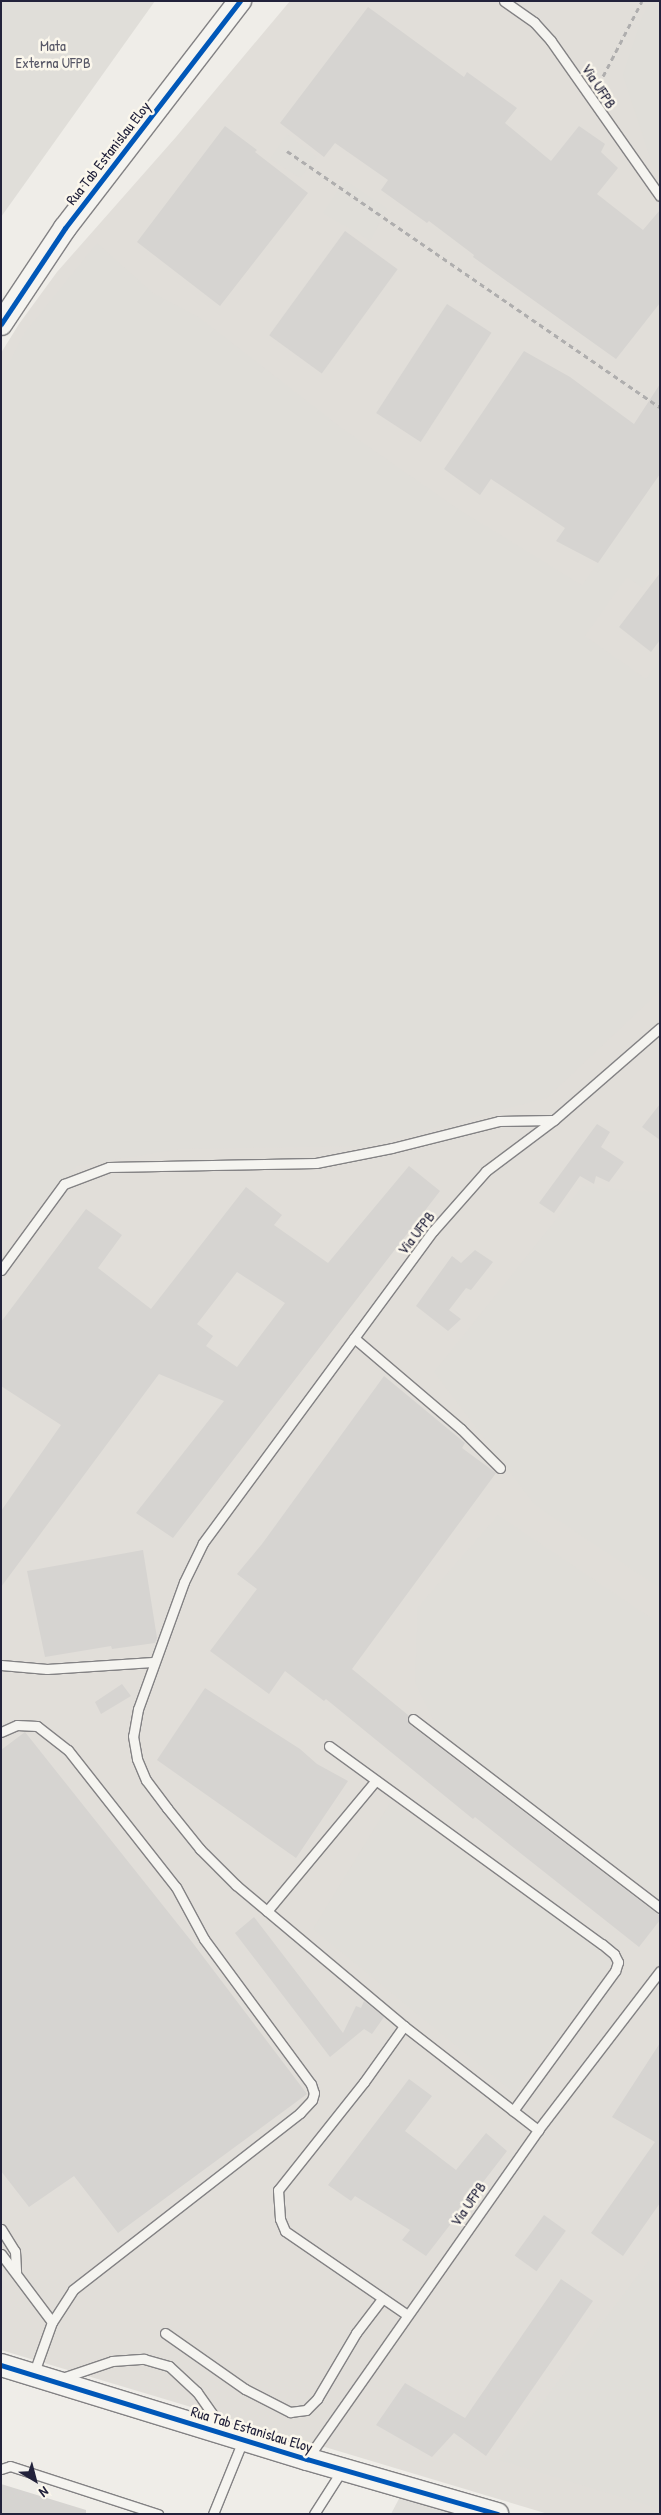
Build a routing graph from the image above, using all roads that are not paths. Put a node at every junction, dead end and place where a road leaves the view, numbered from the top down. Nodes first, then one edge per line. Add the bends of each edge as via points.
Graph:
1 (504, 1) edge
2 (240, 3) edge
3 (660, 196) edge
4 (1, 324) edge
5 (660, 1028) edge
6 (554, 1120) junction
7 (1, 1270) edge
8 (354, 1338) junction
9 (500, 1468) dead end
10 (153, 1662) junction
11 (1, 1665) edge
12 (413, 1719) dead end
13 (1, 1732) edge
14 (329, 1746) dead end
15 (376, 1780) junction
16 (660, 1908) edge
17 (267, 1911) junction
18 (660, 1971) edge
19 (404, 2026) junction
20 (513, 2110) junction
21 (538, 2130) junction
22 (1, 2229) edge
23 (2, 2257) edge
24 (16, 2272) junction
25 (382, 2299) junction
26 (406, 2315) junction
27 (52, 2322) junction
28 (165, 2333) dead end
29 (1, 2365) edge
30 (33, 2374) junction
31 (54, 2381) junction
32 (235, 2437) junction
33 (307, 2459) junction
34 (1, 2469) edge
35 (342, 2469) junction
36 (158, 2514) edge
37 (213, 2514) edge
38 (314, 2514) edge
39 (497, 2514) edge

1 - 3 lane, Via UFPB via 534,22 552,41
2 - 4 street, Rua Tab Estanislau Eloy via 65,228
5 - 6 lane, Via UFPB
6 - 7 lane via 499,1121 316,1163 109,1167 64,1184
6 - 8 lane, Via UFPB via 486,1171 434,1231
8 - 9 lane via 461,1429
8 - 10 lane, Via UFPB via 203,1543
10 - 11 lane via 47,1670
10 - 17 lane, Via UFPB via 133,1736 146,1780 200,1849
12 - 16 lane
13 - 27 lane via 17,1725 37,1726 68,1750 176,1888 204,1939 311,2084 314,2093 300,2113 73,2290
14 - 15 lane
15 - 17 lane
15 - 20 lane via 602,1944 618,1962 615,1971
17 - 19 lane, Via UFPB
18 - 21 lane, Via UFPB
19 - 20 lane, Via UFPB
19 - 25 lane via 278,2190 280,2219 285,2231
20 - 21 lane, Via UFPB
21 - 26 lane, Via UFPB
22 - 24 lane via 14,2251
23 - 24 lane
24 - 27 lane
25 - 26 lane
25 - 28 lane via 356,2333 317,2399 306,2410 290,2412 245,2389
26 - 33 lane, Via UFPB
27 - 30 lane
29 - 30 street, Rua Tab Estanislau Eloy
30 - 31 street, Rua Tab Estanislau Eloy
31 - 32 street, Rua Tab Estanislau Eloy
31 - 32 lane via 112,2361 144,2359 169,2366 197,2392
32 - 33 street, Rua Tab Estanislau Eloy
32 - 37 lane
33 - 35 street, Rua Tab Estanislau Eloy
34 - 36 lane via 10,2466
35 - 38 lane
35 - 39 street, Rua Tab Estanislau Eloy

